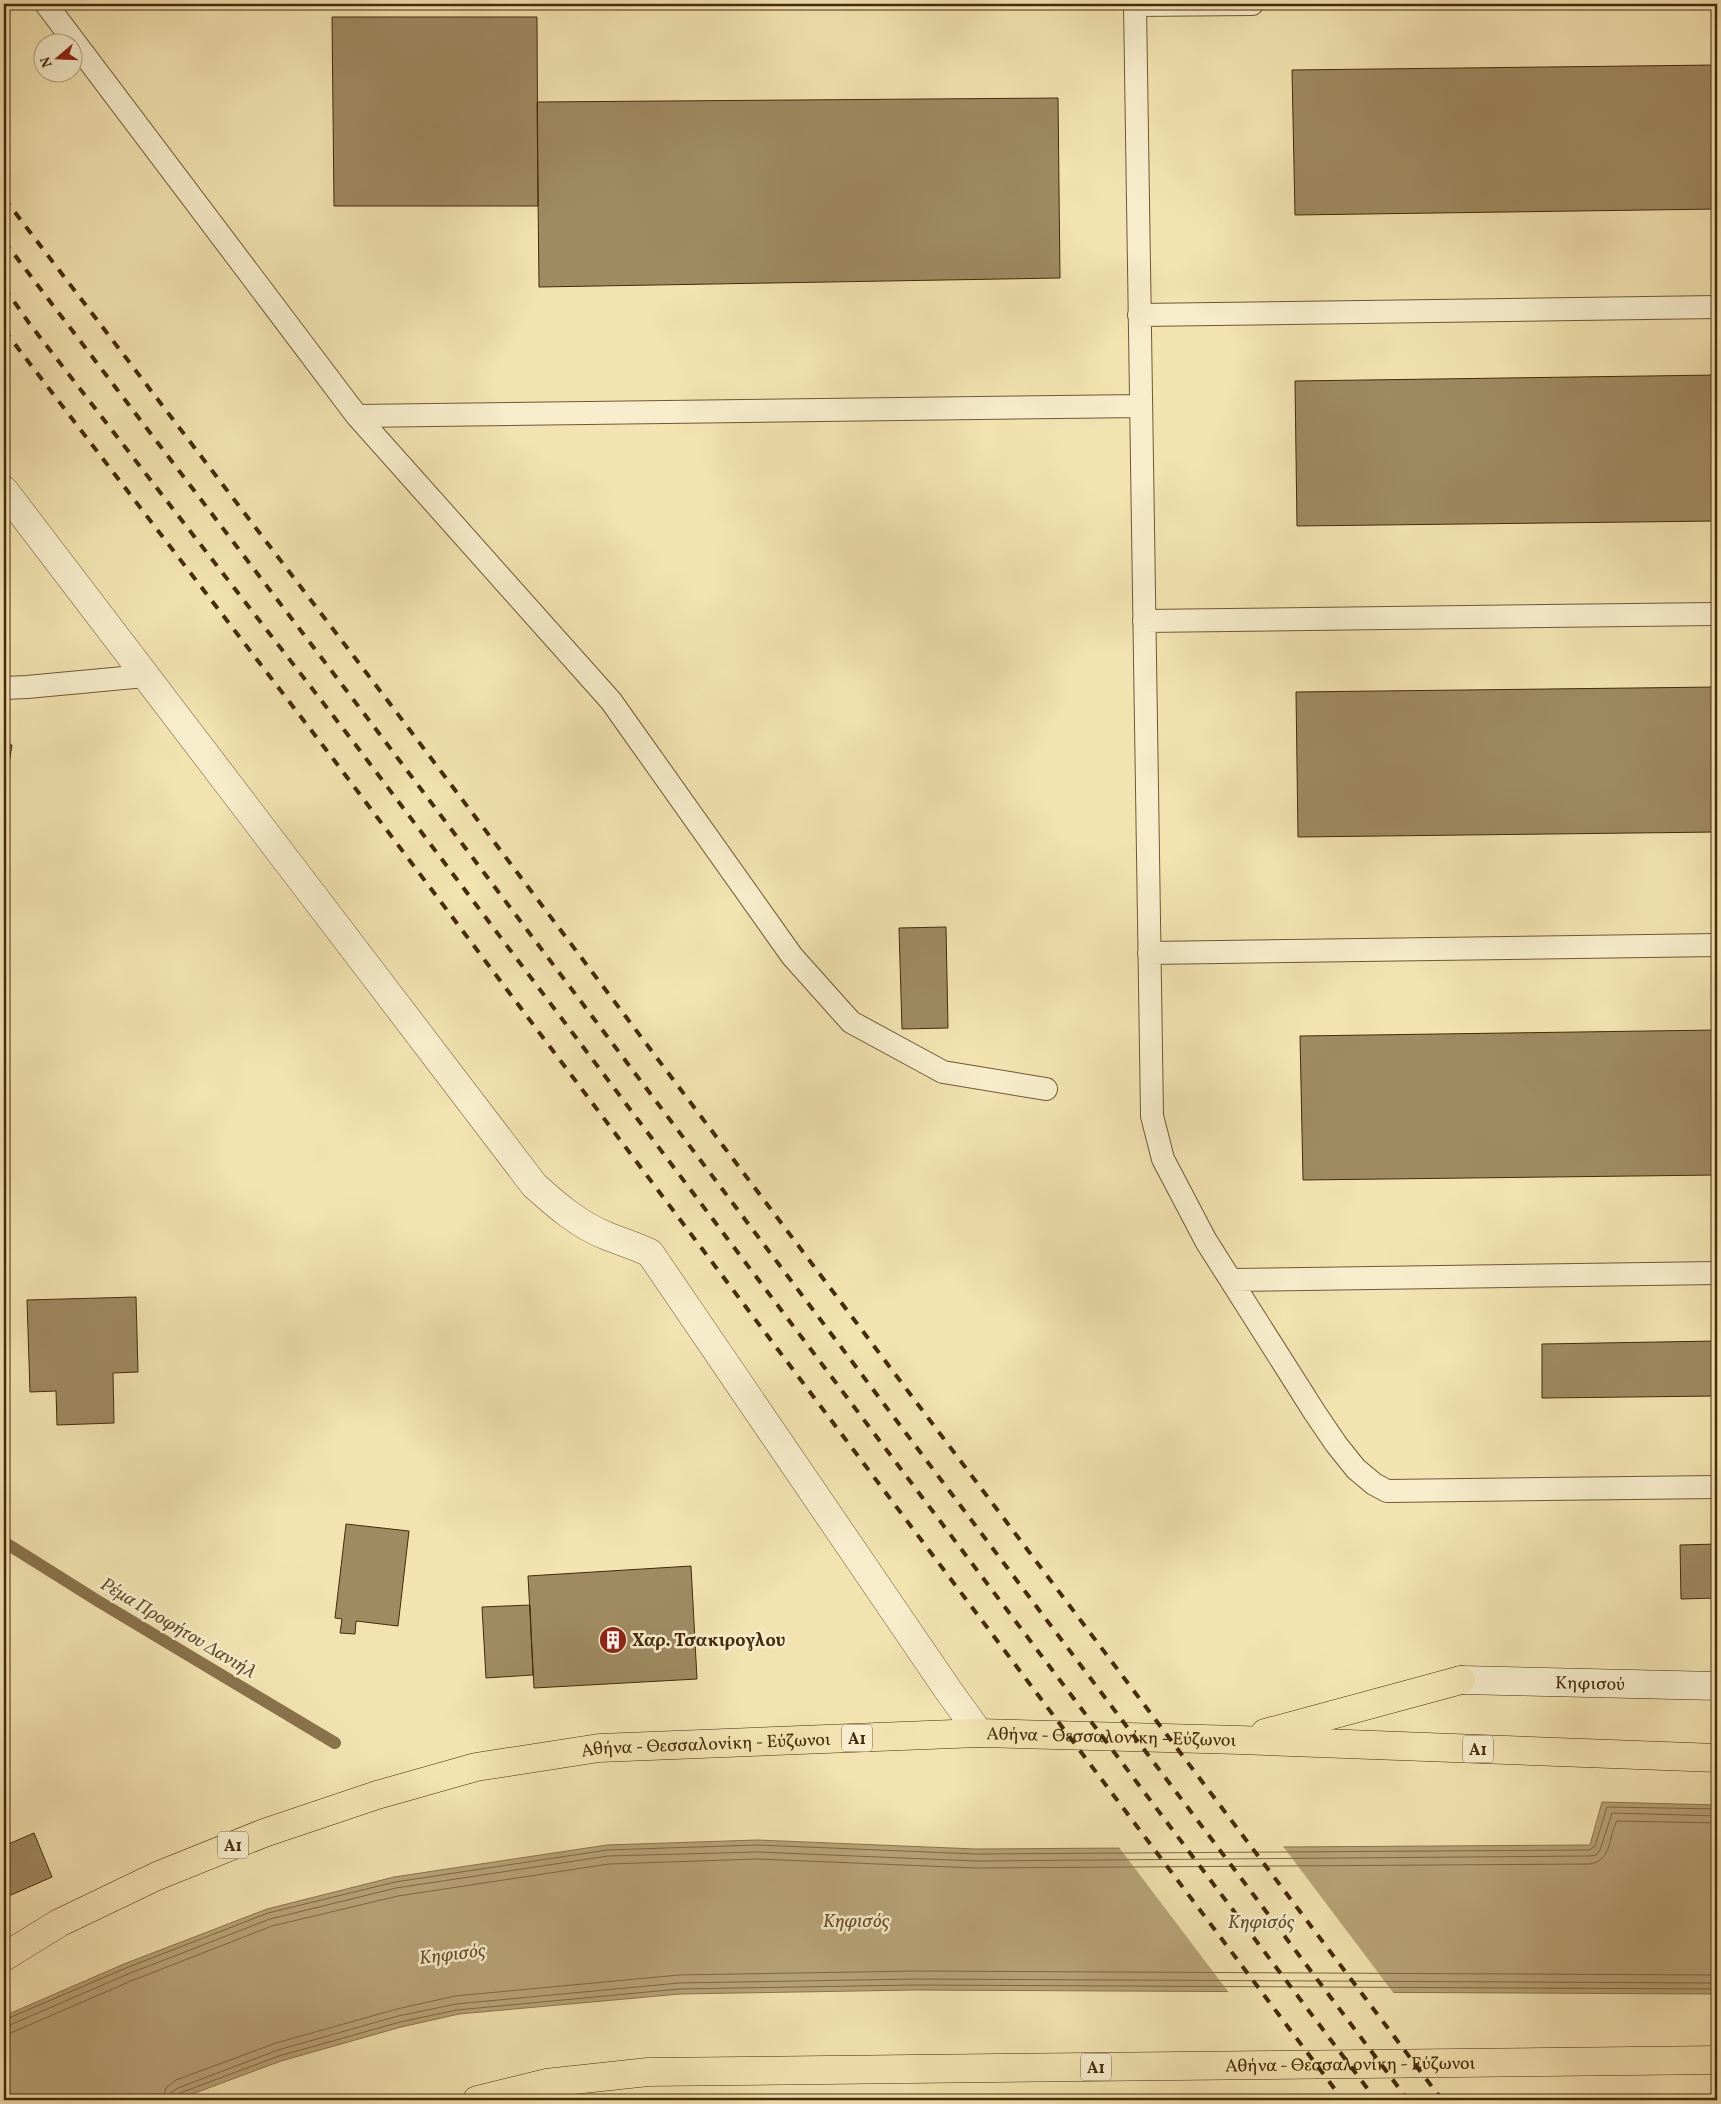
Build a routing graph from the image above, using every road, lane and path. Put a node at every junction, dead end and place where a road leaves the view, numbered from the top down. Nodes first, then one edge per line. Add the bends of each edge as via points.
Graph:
1 (46, 4) edge
2 (1135, 4) edge
3 (1252, 4) edge
4 (1717, 307) edge
5 (1139, 315) junction
6 (1141, 406) junction
7 (357, 416) junction
8 (4, 490) edge
9 (1717, 614) edge
10 (1144, 621) junction
11 (145, 676) junction
12 (4, 688) edge
13 (1717, 945) edge
14 (1149, 953) junction
15 (1046, 1089) dead end
16 (1717, 1273) edge
17 (1231, 1280) junction
18 (1717, 1487) edge
19 (1461, 1680) joint
20 (1717, 1686) edge
21 (979, 1733) junction
22 (1240, 1740) junction
23 (1717, 1758) edge
24 (4, 1957) edge
25 (1717, 2060) edge
26 (477, 2100) edge

1 - 7 lane
2 - 3 lane
2 - 5 lane
4 - 5 lane
5 - 6 lane
6 - 7 lane
6 - 10 lane
7 - 15 lane via 611,701 792,956 850,1022 943,1072
8 - 11 street
9 - 10 lane
10 - 14 lane
11 - 12 lane
11 - 21 street via 534,1185 586,1226 650,1253
13 - 14 lane
14 - 17 lane via 1152,1116 1156,1138 1174,1182
16 - 17 lane
17 - 18 lane via 1336,1444 1356,1469 1387,1491
19 - 20 street, Κηφισού
19 - 22 highway
21 - 22 highway, Αθήνα - Θεσσαλονίκη - Εύζωνοι / Α1
21 - 24 highway, Αθήνα - Θεσσαλονίκη - Εύζωνοι / Α1 via 599,1748 476,1767 377,1795 264,1833 174,1869 59,1923
22 - 23 highway, Αθήνα - Θεσσαλονίκη - Εύζωνοι / Α1
25 - 26 highway, Αθήνα - Θεσσαλονίκη - Εύζωνοι / Α1 via 648,2072 546,2083

